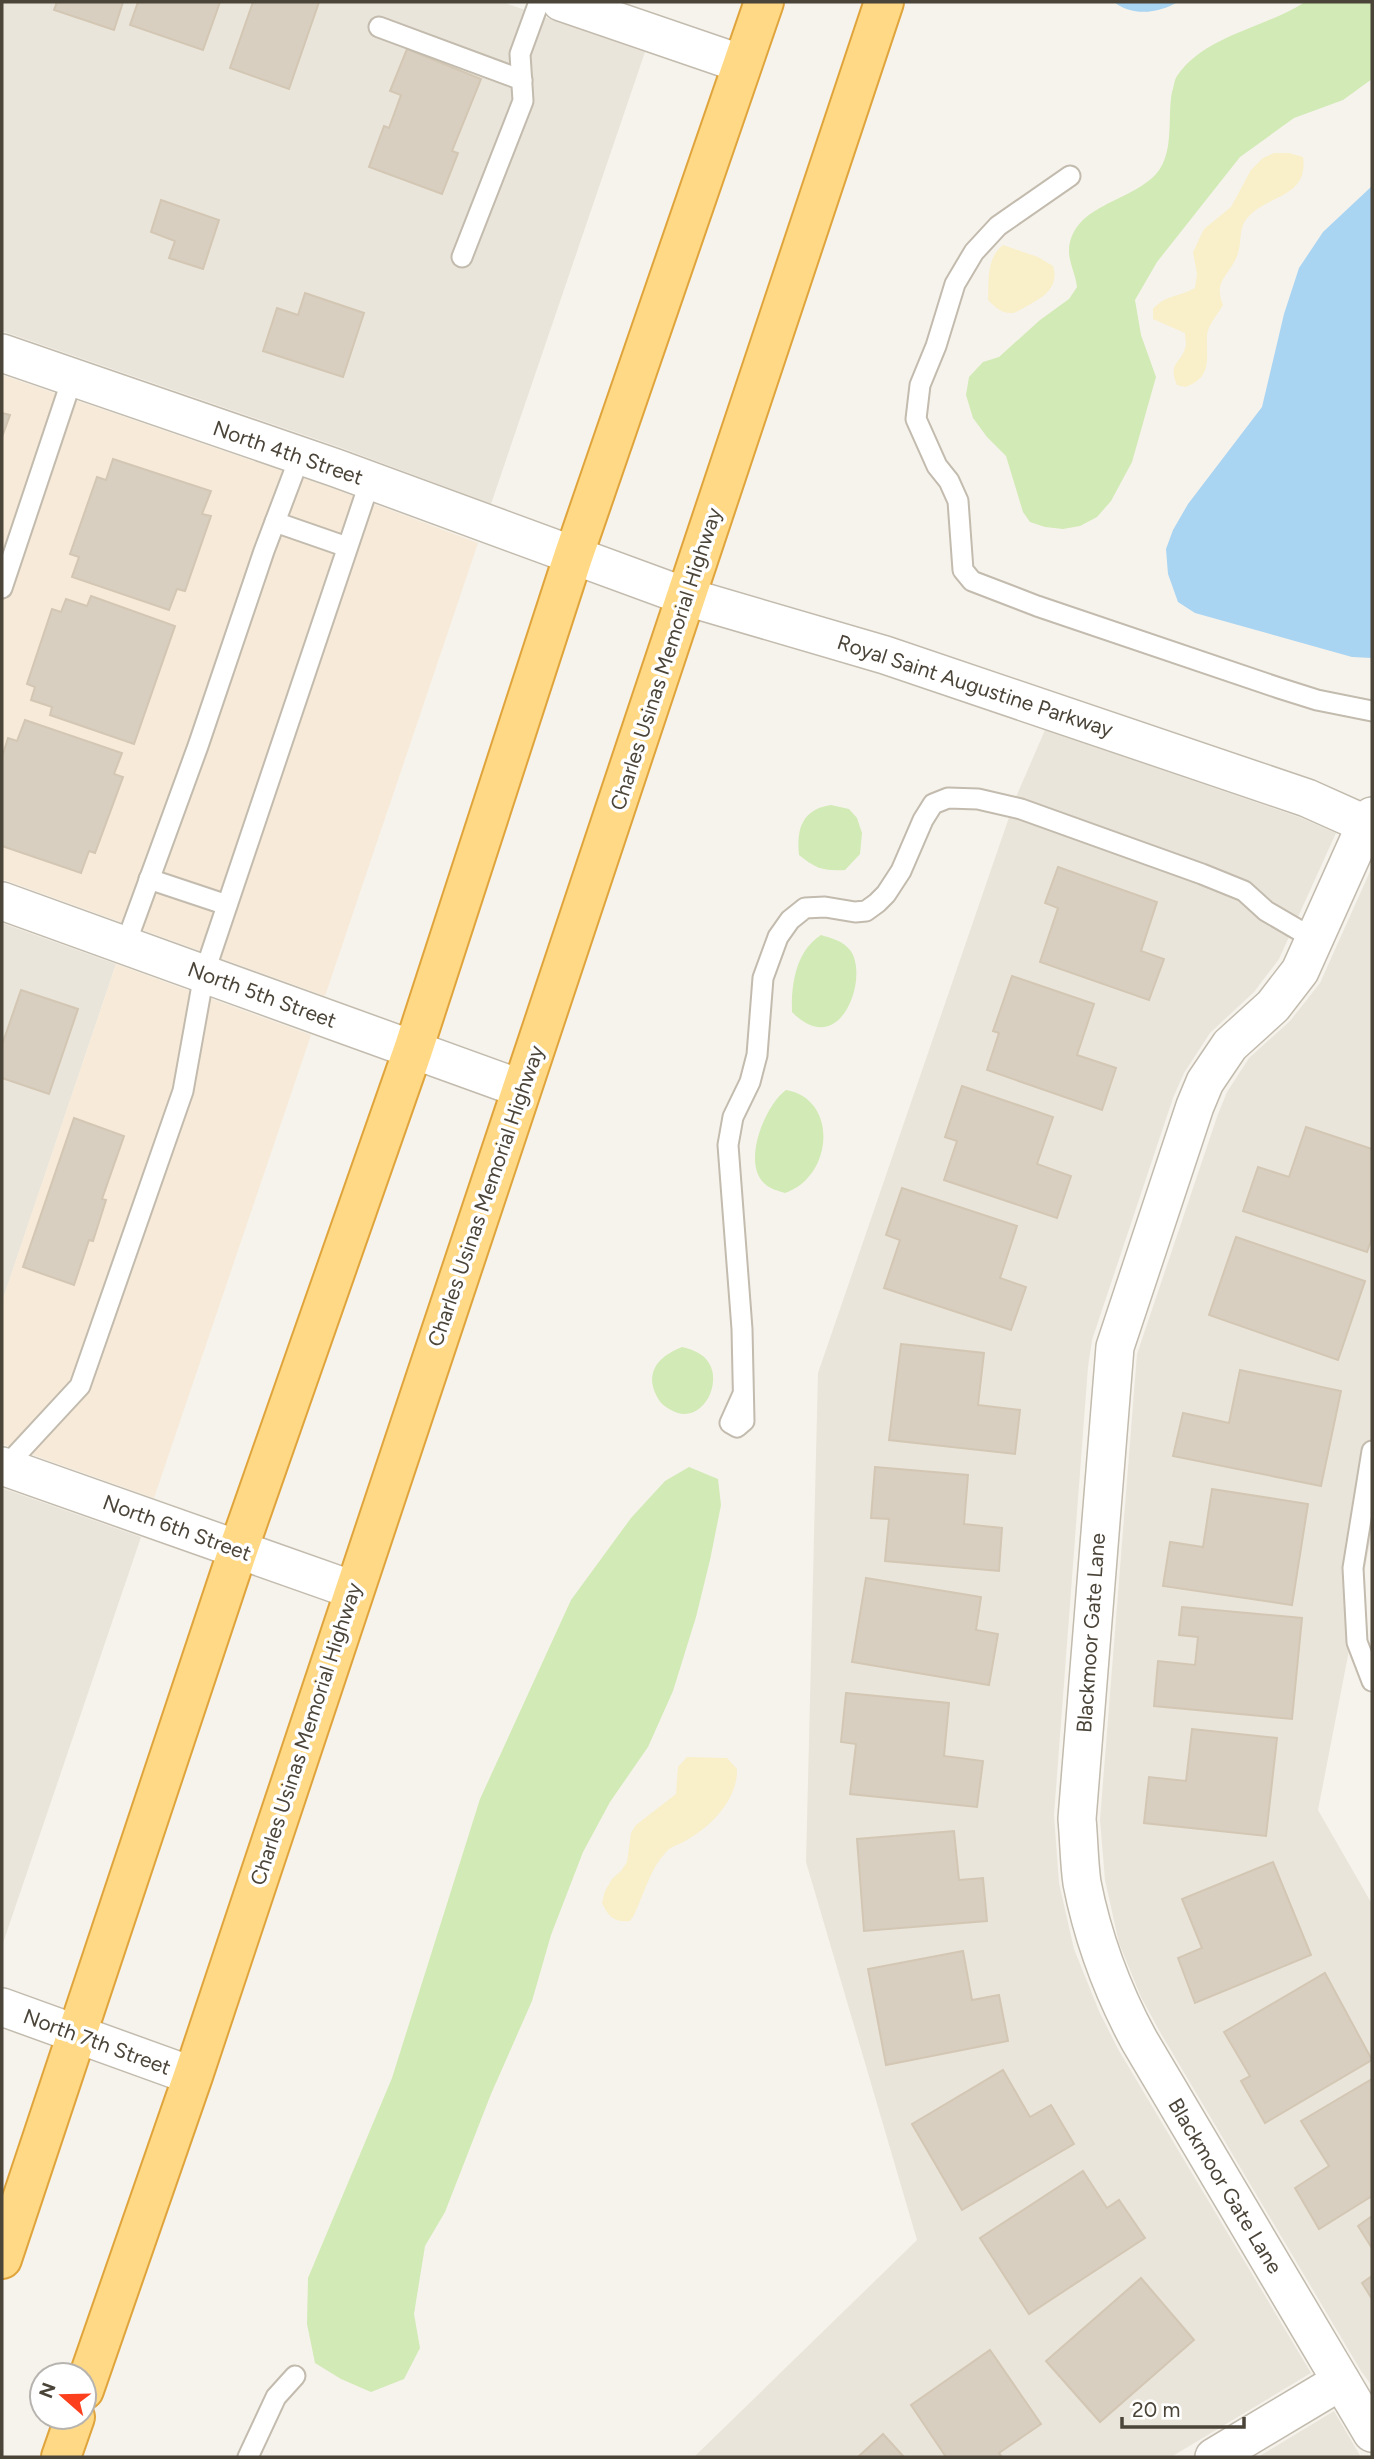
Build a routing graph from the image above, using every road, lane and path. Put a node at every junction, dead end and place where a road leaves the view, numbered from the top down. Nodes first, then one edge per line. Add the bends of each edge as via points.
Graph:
1 (540, 2) edge
2 (561, 2) edge
3 (764, 2) edge
4 (884, 2) edge
5 (379, 27) dead end
6 (742, 64) junction
7 (522, 80) junction
8 (1070, 176) dead end
9 (462, 257) dead end
10 (2, 353) edge
11 (72, 379) junction
12 (300, 456) junction
13 (370, 481) junction
14 (275, 523) junction
15 (347, 547) junction
16 (573, 557) junction
17 (2, 588) edge
18 (687, 597) junction
19 (1372, 711) edge
20 (1370, 823) edge
21 (149, 879) junction
22 (2, 901) edge
23 (227, 905) junction
24 (1314, 939) junction
25 (125, 946) junction
26 (204, 974) junction
27 (413, 1050) junction
28 (522, 1089) junction
29 (743, 1394) dead end
30 (1372, 1451) edge
31 (3, 1466) edge
32 (238, 1550) junction
33 (353, 1590) junction
34 (1372, 1681) edge
35 (2, 2007) edge
36 (76, 2035) junction
37 (193, 2076) junction
38 (2, 2259) edge
39 (94, 2361) edge
40 (295, 2376) dead end
41 (1341, 2381) junction
42 (70, 2431) edge
43 (1372, 2433) edge
44 (61, 2457) edge
45 (248, 2457) edge
46 (1214, 2457) edge

1 - 7 lane via 520,54
2 - 6 street
3 - 6 highway
4 - 18 highway, Charles Usinas Memorial Highway
5 - 7 lane
6 - 16 highway
7 - 9 lane via 523,101
8 - 19 lane via 998,226 974,252 955,284 920,386 916,419 933,460 958,501 962,570 972,581 1037,606 1304,696
10 - 11 street, North 4th Street
11 - 12 street, North 4th Street
11 - 17 lane
12 - 13 street, North 4th Street
12 - 14 lane
13 - 15 lane
13 - 16 street, North 4th Street
14 - 15 lane
14 - 21 lane
15 - 23 lane
16 - 18 street, Royal Saint Augustine Parkway
16 - 27 highway
18 - 20 street, Royal Saint Augustine Parkway via 885,655 1307,797
18 - 28 highway, Charles Usinas Memorial Highway
20 - 24 street, Blackmoor Gate Lane
21 - 23 lane
21 - 25 lane
22 - 25 street, North 5th Street
23 - 26 lane
24 - 29 lane via 1266,912 1244,891 1088,832 978,799 948,798 933,804 901,871 877,903 855,912 804,908 790,920 768,959 757,1055 733,1117 728,1145
24 - 41 street, Blackmoor Gate Lane via 1300,971 1273,1006 1230,1045 1205,1082 1115,1347 1077,1819 1082,1881 1097,1946 1119,2003
25 - 26 street, North 5th Street
26 - 27 street, North 5th Street
26 - 31 lane via 183,1091 80,1386
27 - 28 street, North 5th Street
27 - 32 highway
28 - 33 highway, Charles Usinas Memorial Highway
30 - 34 lane via 1353,1592 1357,1642
31 - 32 street, North 6th Street
32 - 33 street, North 6th Street
32 - 36 highway
33 - 37 highway, Charles Usinas Memorial Highway
35 - 36 street, North 7th Street
36 - 37 street, North 7th Street
36 - 38 highway
37 - 39 highway, Charles Usinas Memorial Highway
40 - 45 lane via 276,2397
41 - 43 street, Blackmoor Gate Lane
41 - 46 street
42 - 44 highway

